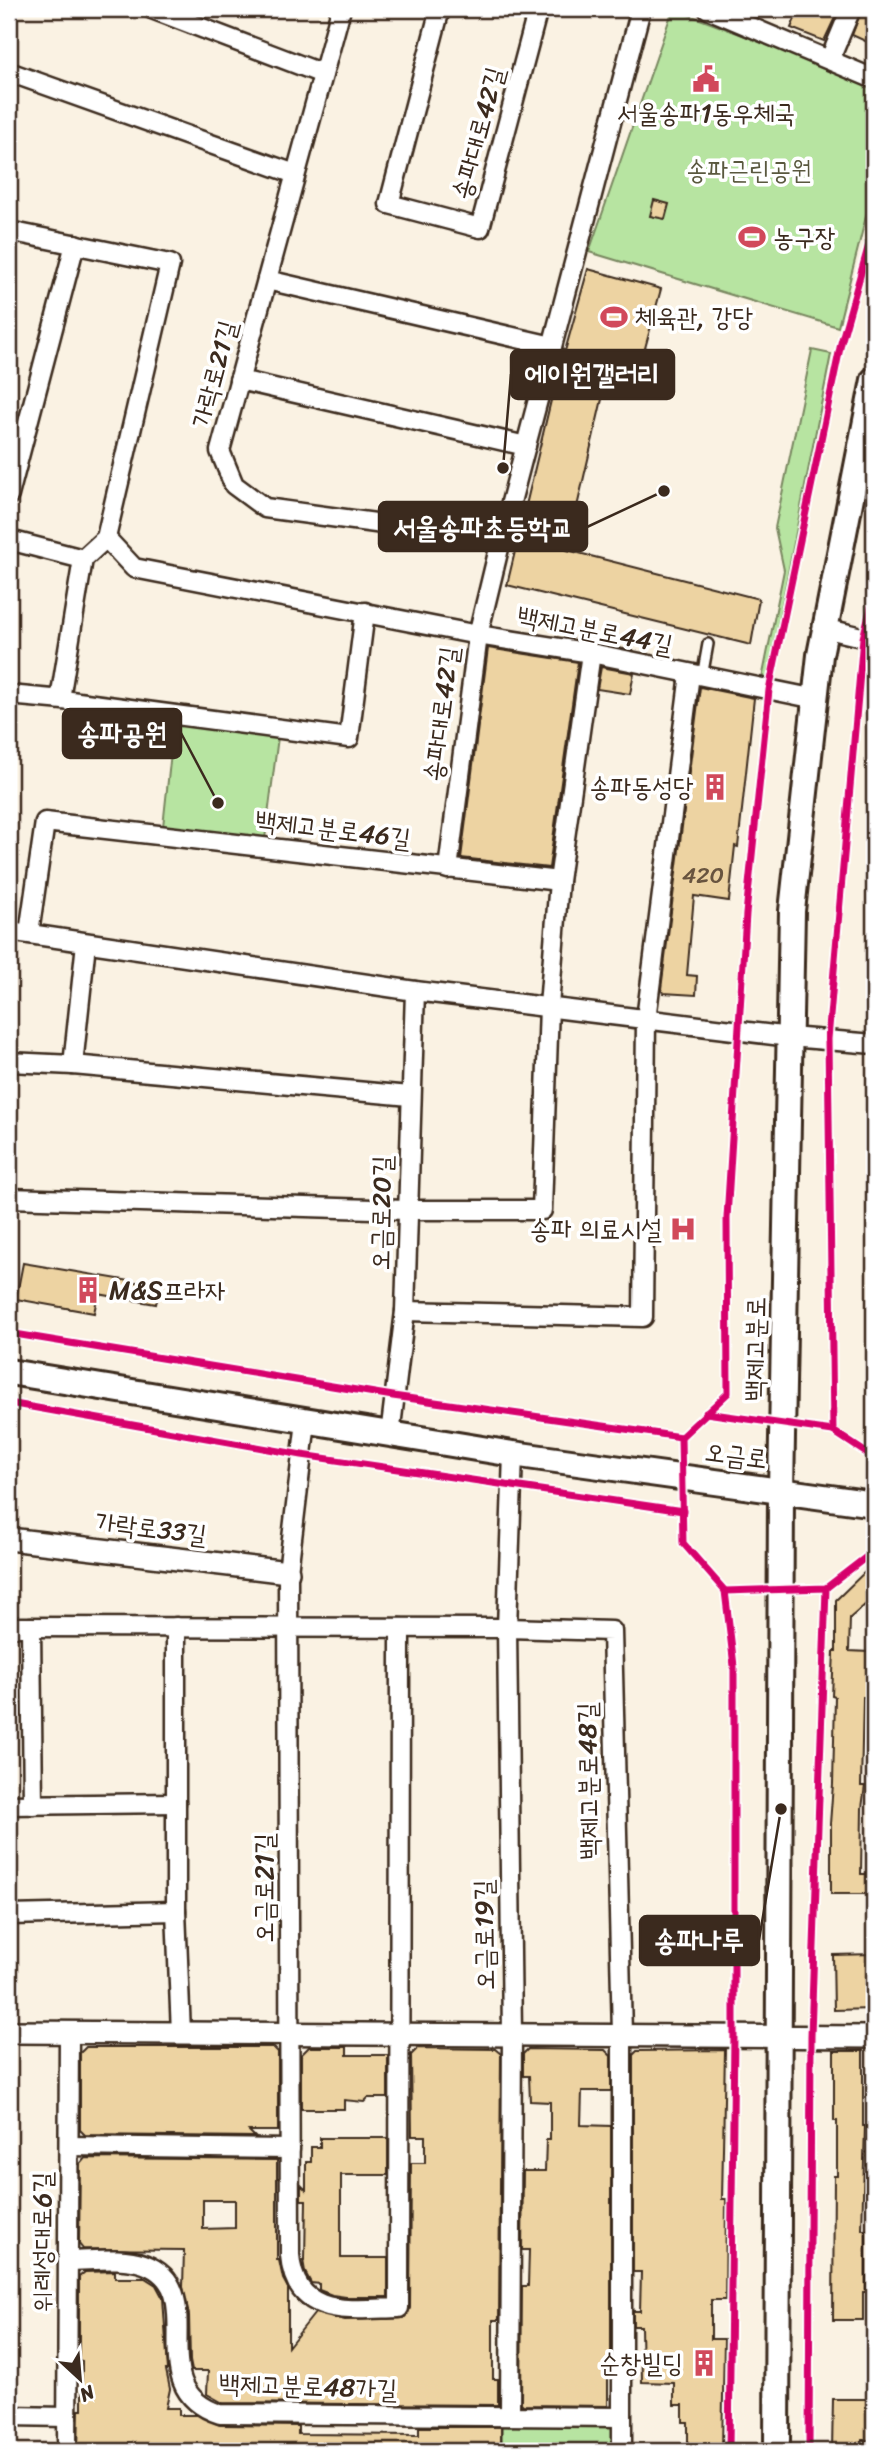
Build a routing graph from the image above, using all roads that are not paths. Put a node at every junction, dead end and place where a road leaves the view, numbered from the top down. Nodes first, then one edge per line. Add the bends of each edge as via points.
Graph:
1 (152, 9) edge
2 (341, 9) edge
3 (440, 9) edge
4 (538, 9) edge
5 (642, 9) edge
6 (708, 9) edge
7 (851, 9) edge
8 (739, 15) edge
9 (830, 59) junction
10 (9, 72) edge
11 (323, 74) junction
12 (874, 79) edge
13 (295, 174) junction
14 (9, 230) edge
15 (75, 244) junction
16 (267, 280) junction
17 (552, 346) junction
18 (239, 380) junction
19 (874, 380) edge
20 (526, 446) junction
21 (9, 495) edge
22 (106, 538) junction
23 (9, 540) edge
24 (501, 540) junction
25 (83, 559) junction
26 (365, 612) junction
27 (824, 628) junction
28 (478, 635) junction
29 (874, 640) edge
30 (708, 644) dead end
31 (591, 653) junction
32 (696, 676) junction
33 (9, 695) edge
34 (61, 699) junction
35 (816, 699) junction
36 (448, 869) junction
37 (559, 881) junction
38 (9, 931) edge
39 (29, 933) junction
40 (86, 943) junction
41 (415, 991) junction
42 (549, 1006) junction
43 (646, 1019) junction
44 (790, 1037) junction
45 (874, 1044) edge
46 (9, 1062) edge
47 (73, 1065) junction
48 (410, 1096) junction
49 (9, 1198) edge
50 (407, 1210) junction
51 (405, 1311) junction
52 (9, 1372) edge
53 (306, 1421) junction
54 (390, 1435) junction
55 (513, 1454) junction
56 (781, 1490) junction
57 (874, 1504) edge
58 (9, 1539) edge
59 (288, 1572) junction
60 (9, 1627) edge
61 (31, 1627) junction
62 (176, 1627) junction
63 (289, 1627) junction
64 (400, 1628) junction
65 (507, 1628) junction
66 (176, 1804) junction
67 (9, 1805) edge
68 (33, 1805) junction
69 (176, 1911) junction
70 (9, 1915) edge
71 (9, 2032) edge
72 (69, 2032) junction
73 (290, 2032) junction
74 (181, 2033) junction
75 (401, 2033) junction
76 (512, 2034) junction
77 (622, 2034) junction
78 (780, 2036) junction
79 (874, 2037) edge
80 (69, 2147) junction
81 (290, 2149) junction
82 (68, 2261) junction
83 (9, 2416) edge
84 (510, 2416) junction
85 (67, 2417) junction
86 (621, 2417) junction
87 (67, 2451) edge
88 (622, 2451) edge
89 (777, 2451) edge

1 - 11 street
2 - 11 street, 가락로21길
3 - 4 street, 송파대로42길 via 389,204 480,228
5 - 17 street, 송파대로42길
6 - 8 street
7 - 9 street
8 - 9 street
9 - 12 street
10 - 13 street
11 - 13 street, 가락로21길
13 - 16 street, 가락로21길
14 - 15 street
15 - 21 street
15 - 22 street via 170,264
16 - 17 street
16 - 18 street, 가락로21길
17 - 20 street, 송파대로42길
18 - 20 street
18 - 24 street, 가락로21길 via 220,451 234,485 265,508
19 - 27 main road, 백제고분로
20 - 24 street, 송파대로42길
22 - 25 street
22 - 26 street, 백제고분로44길 via 134,568
23 - 25 street
24 - 28 street, 송파대로42길
25 - 34 street
26 - 28 street, 백제고분로44길
26 - 34 street via 349,738
27 - 29 street
27 - 35 main road, 백제고분로
28 - 31 street, 백제고분로44길
28 - 36 street, 송파대로42길
30 - 32 lane
31 - 32 street, 백제고분로44길
31 - 37 street
32 - 35 street, 백제고분로44길
32 - 43 street
33 - 34 street
35 - 44 main road, 백제고분로 via 792,911
36 - 37 street, 백제고분로46길
36 - 39 street, 백제고분로46길 via 45,822
37 - 42 street
38 - 39 street
39 - 40 street
40 - 41 street
40 - 47 street
41 - 42 street
41 - 48 street, 오금로20길
42 - 43 street
42 - 50 street via 542,1210
43 - 44 street
43 - 51 street via 643,1317
44 - 45 street
44 - 56 main road, 백제고분로
46 - 47 street
47 - 48 street
48 - 50 street, 오금로20길
49 - 50 street
50 - 51 street, 오금로20길
51 - 54 street, 오금로20길
52 - 53 main road, 오금로
53 - 54 main road, 오금로
53 - 59 street, 오금로21길
54 - 55 main road, 오금로
55 - 56 main road, 오금로
55 - 65 street, 오금로19길
56 - 57 main road, 오금로
56 - 78 main road, 백제고분로
58 - 59 street, 가락로33길
59 - 63 street, 오금로21길
60 - 61 street
61 - 62 street
61 - 68 street
62 - 63 street
62 - 66 street
63 - 64 street
63 - 73 street, 오금로21길
64 - 65 street
64 - 75 street
65 - 76 street, 오금로19길
65 - 77 street, 백제고분로48길 via 612,1631
66 - 68 street
66 - 69 street
67 - 68 street
69 - 70 street
69 - 74 street
71 - 72 street
72 - 74 street
72 - 80 street, 위례성대로6길
73 - 74 street
73 - 75 street
73 - 81 street, 오금로21길
75 - 76 street
75 - 81 street, 오금로21길 via 400,2308 328,2307 308,2298 297,2284 290,2266
76 - 77 street
76 - 84 street, 오금로19길
77 - 78 street
77 - 86 street, 백제고분로48길
78 - 79 street
78 - 89 main road, 백제고분로
80 - 81 street
80 - 82 street, 위례성대로6길
82 - 84 street, 백제고분로48가길 via 133,2261 164,2278 177,2304 179,2373 188,2392 208,2411 231,2416
82 - 85 street, 위례성대로6길
83 - 85 street
84 - 86 street, 백제고분로48가길
85 - 87 street, 위례성대로6길
86 - 88 street

